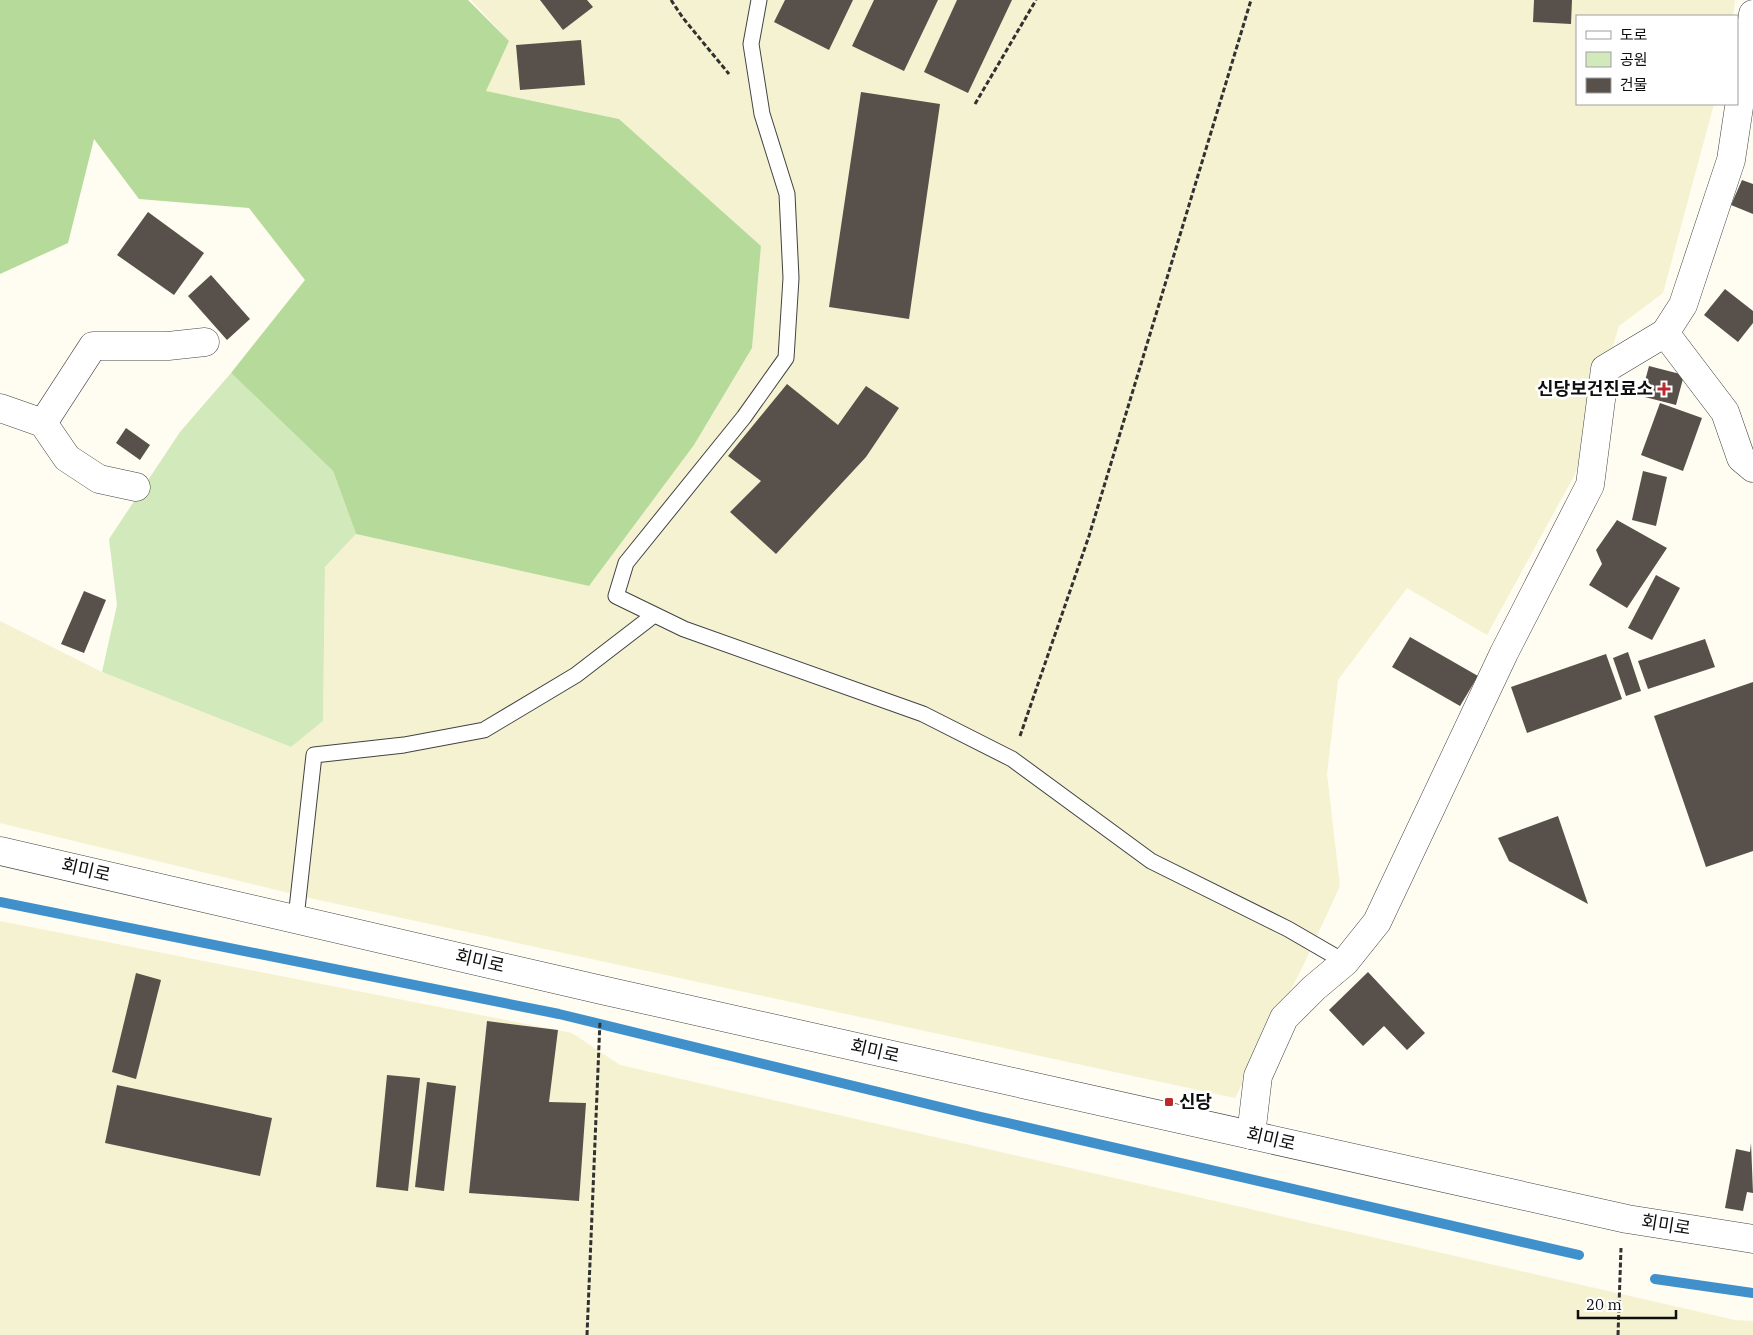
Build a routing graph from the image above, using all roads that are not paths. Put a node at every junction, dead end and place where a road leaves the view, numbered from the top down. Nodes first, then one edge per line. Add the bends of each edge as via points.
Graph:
1 (759, 0) edge
2 (1753, 14) edge
3 (1751, 51) edge
4 (1665, 333) junction
5 (205, 342) dead end
6 (0, 408) edge
7 (43, 423) junction
8 (1753, 468) edge
9 (136, 487) dead end
10 (654, 615) junction
11 (0, 851) edge
12 (296, 918) junction
13 (1345, 962) junction
14 (1251, 1134) junction
15 (1753, 1240) edge

1 - 10 lane via 751,44 762,114 787,194 790,278 786,358 744,417 626,563 616,596
2 - 3 street
3 - 4 street via 1731,160 1683,306
4 - 8 street via 1725,412 1742,458
4 - 13 street via 1605,369 1590,485 1504,653 1377,922
5 - 7 street via 168,346 93,346
6 - 7 street
7 - 9 street via 68,458 99,479
10 - 12 lane via 576,675 484,730 404,745 314,755
10 - 13 lane via 684,629 923,714 1012,759 1151,861 1288,929
11 - 12 street, 회미로
12 - 14 street, 회미로 via 606,991
13 - 14 street via 1284,1018 1258,1076
14 - 15 street, 회미로 via 1627,1219

